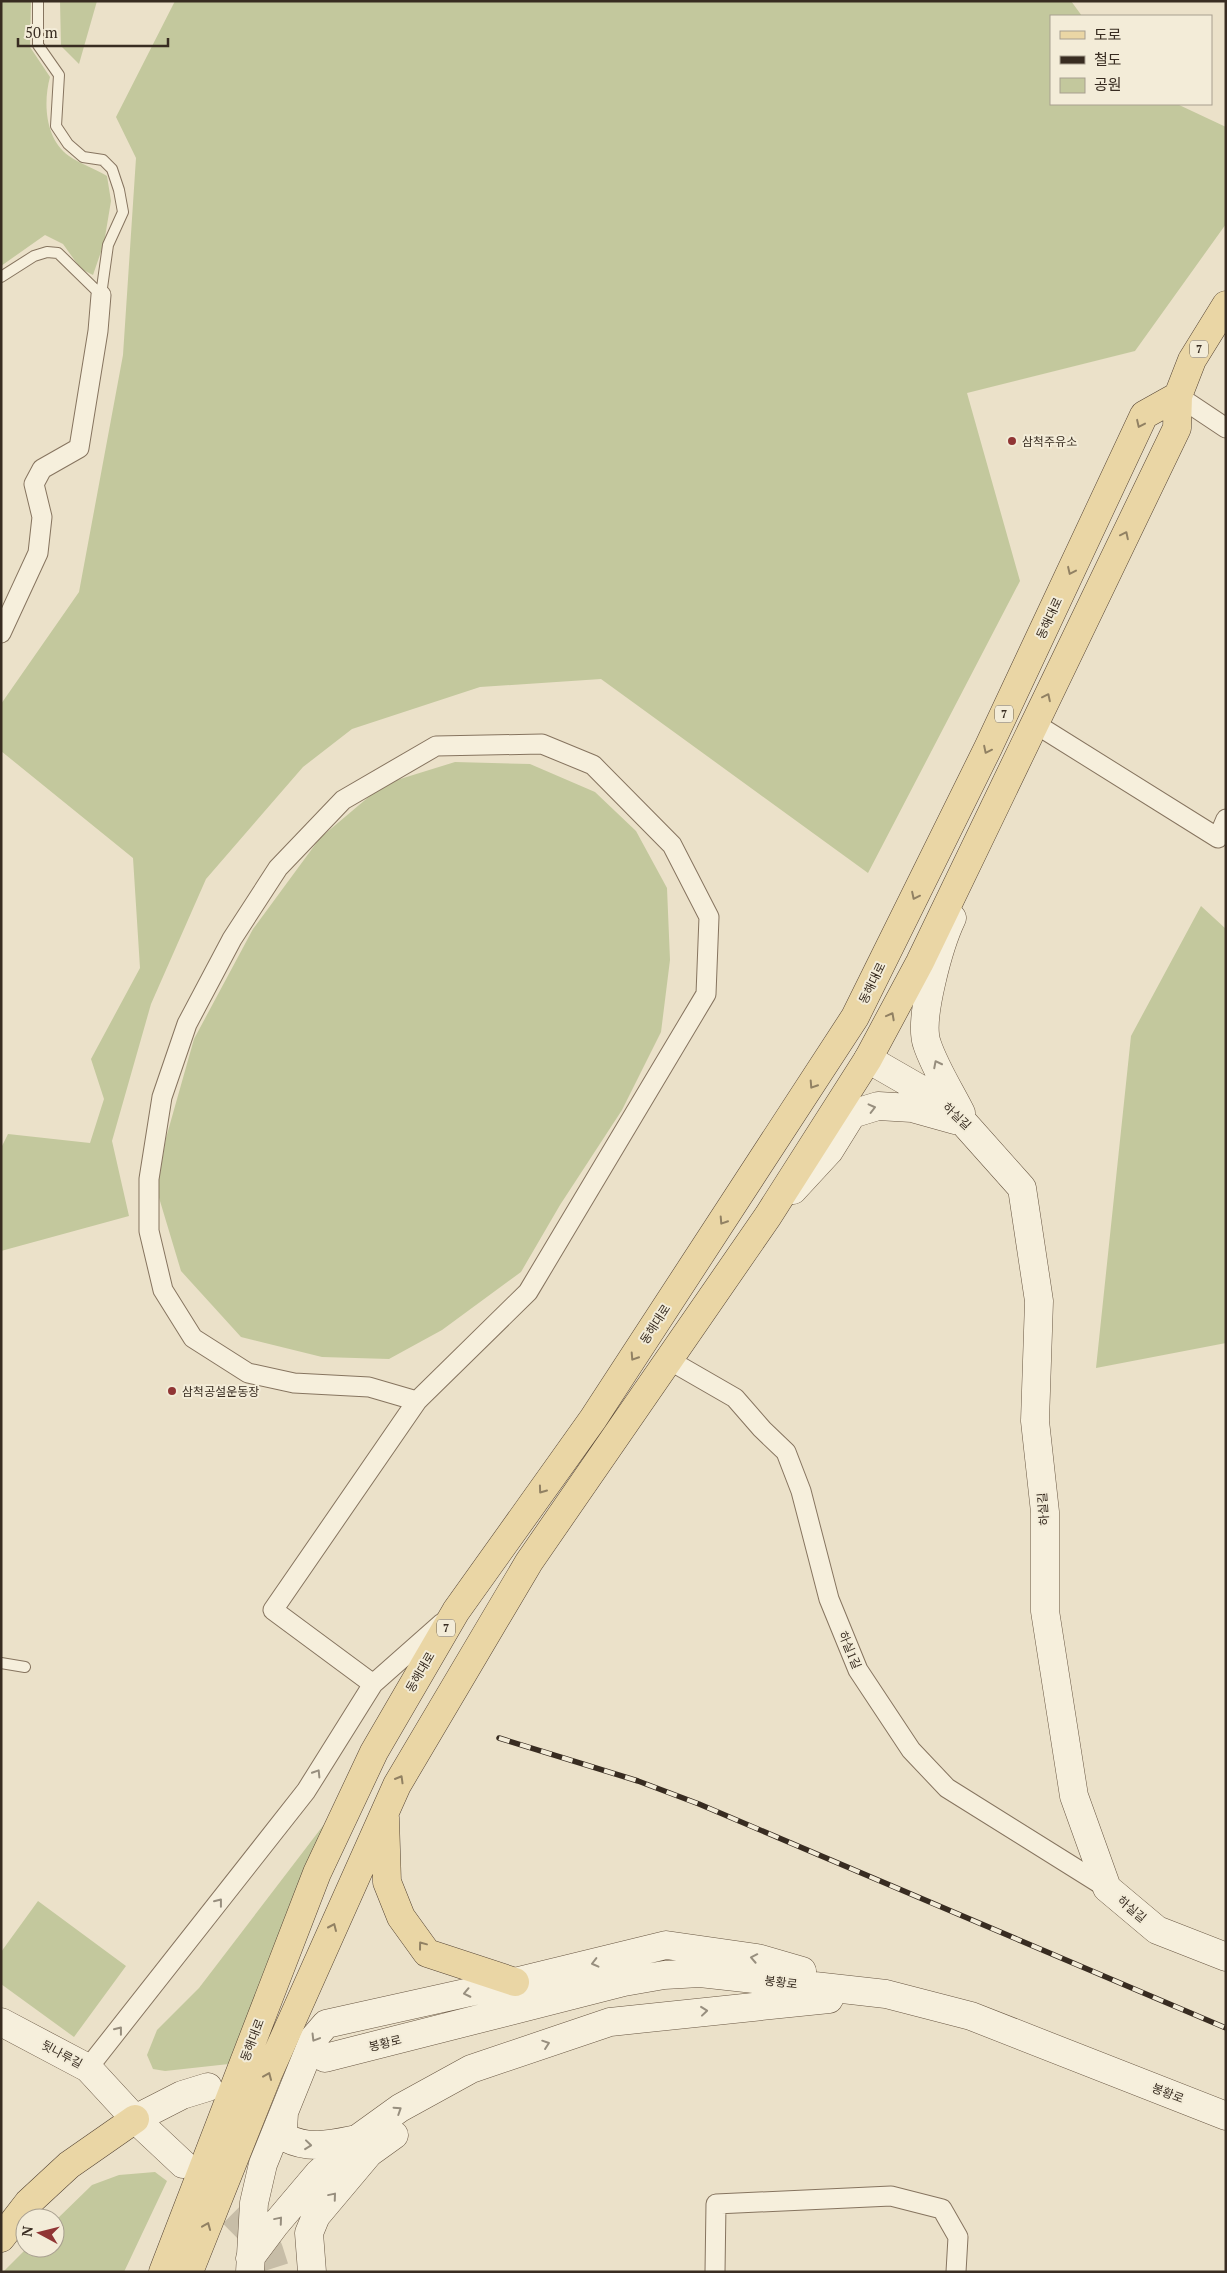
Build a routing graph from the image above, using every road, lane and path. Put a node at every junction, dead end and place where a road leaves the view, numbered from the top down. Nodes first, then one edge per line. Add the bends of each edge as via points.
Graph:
1 (38, 1) edge
2 (1, 278) edge
3 (101, 295) junction
4 (1226, 305) edge
5 (1178, 396) junction
6 (1226, 428) edge
7 (1, 633) edge
8 (1034, 723) junction
9 (1226, 819) edge
10 (986, 822) junction
11 (839, 1044) junction
12 (868, 1059) junction
13 (966, 1123) junction
14 (768, 1216) junction
15 (669, 1360) junction
16 (417, 1401) junction
17 (456, 1611) junction
18 (1, 1663) edge
19 (25, 1667) dead end
20 (373, 1684) junction
21 (385, 1810) junction
22 (1107, 1888) junction
23 (1226, 1957) edge
24 (514, 1982) junction
25 (886, 1994) junction
26 (1, 2022) edge
27 (325, 2058) dead end
28 (501, 2059) junction
29 (88, 2068) junction
30 (208, 2087) dead end
31 (284, 2113) junction
32 (1226, 2116) edge
33 (135, 2119) junction
34 (356, 2139) junction
35 (182, 2164) tunnel mouth
36 (1, 2224) edge
37 (1, 2238) edge
38 (249, 2268) edge
39 (163, 2272) edge
40 (189, 2272) edge
41 (312, 2272) edge
42 (715, 2272) edge
43 (956, 2272) edge

1 - 3 lane via 38,45 59,75 56,126 68,144 83,157 103,160 112,169 119,190 123,212 108,245
2 - 3 lane via 34,256 58,253
3 - 7 street via 79,448 42,469 34,484 42,517 38,553
4 - 5 main road, 7 via 1192,360
5 - 6 street
8 -> 5 main road, 7 via 1177,428
5 -> 11 main road, 동해대로 / 7 via 1144,415 988,748
8 - 9 street via 1218,838
8 - 10 main road, 7
12 -> 10 main road, 7 via 920,962
13 -> 10 street via 926,1043 926,1004 945,932 975,872
11 - 12 main road
11 -> 17 main road, 동해대로 / 7 via 593,1419
12 - 13 street, 하실길 via 948,1105
12 - 14 main road, 7
14 -> 13 street via 829,1150 852,1114 878,1106 912,1108
13 - 22 street, 하실길 via 1022,1188 1039,1300 1035,1421 1044,1512 1045,1611 1074,1796
14 - 15 main road, 7
21 -> 15 main road, 7 via 530,1562
15 - 22 street, 하실1길 via 735,1398 786,1452 801,1491 829,1599 858,1670 911,1750 947,1788
16 - 16 street via 528,1292 706,994 709,917 672,845 593,765 542,744 436,746 343,800 278,868 232,939 188,1024 162,1097 149,1180 149,1231 163,1290 193,1338 248,1373 294,1383 369,1387
16 - 20 street via 273,1610
17 - 20 street
17 - 39 main road, 동해대로 / 7 via 374,1752 317,1874
18 - 19 lane
29 -> 20 street via 306,1791
24 -> 21 main road via 427,1953 401,1917 387,1882
40 -> 21 main road, 7 via 268,2074
22 - 23 street, 하실길 via 1157,1930
25 -> 24 street via 757,1958 666,1945
24 -> 31 street via 326,2024 314,2038
25 - 27 street, 봉황로 via 700,1972 664,1975 624,1982
28 -> 25 street via 610,2022
25 - 32 street, 봉황로 via 972,2016
26 - 29 street, 뒷나루길
34 -> 28 street via 400,2108 471,2069
41 -> 28 street via 309,2233 316,2216 369,2153
29 - 33 street, 뒷나루길
30 - 33 street via 182,2095
31 -> 34 street via 286,2138 298,2144 319,2147
31 - 38 street via 263,2164 254,2203
33 - 35 street, 뒷나루길
33 - 36 main road via 88,2140 58,2160 27,2190
33 - 37 main road via 69,2165 28,2203
38 -> 34 street via 274,2226 318,2174
42 - 43 street via 716,2204 891,2196 942,2209 958,2237

